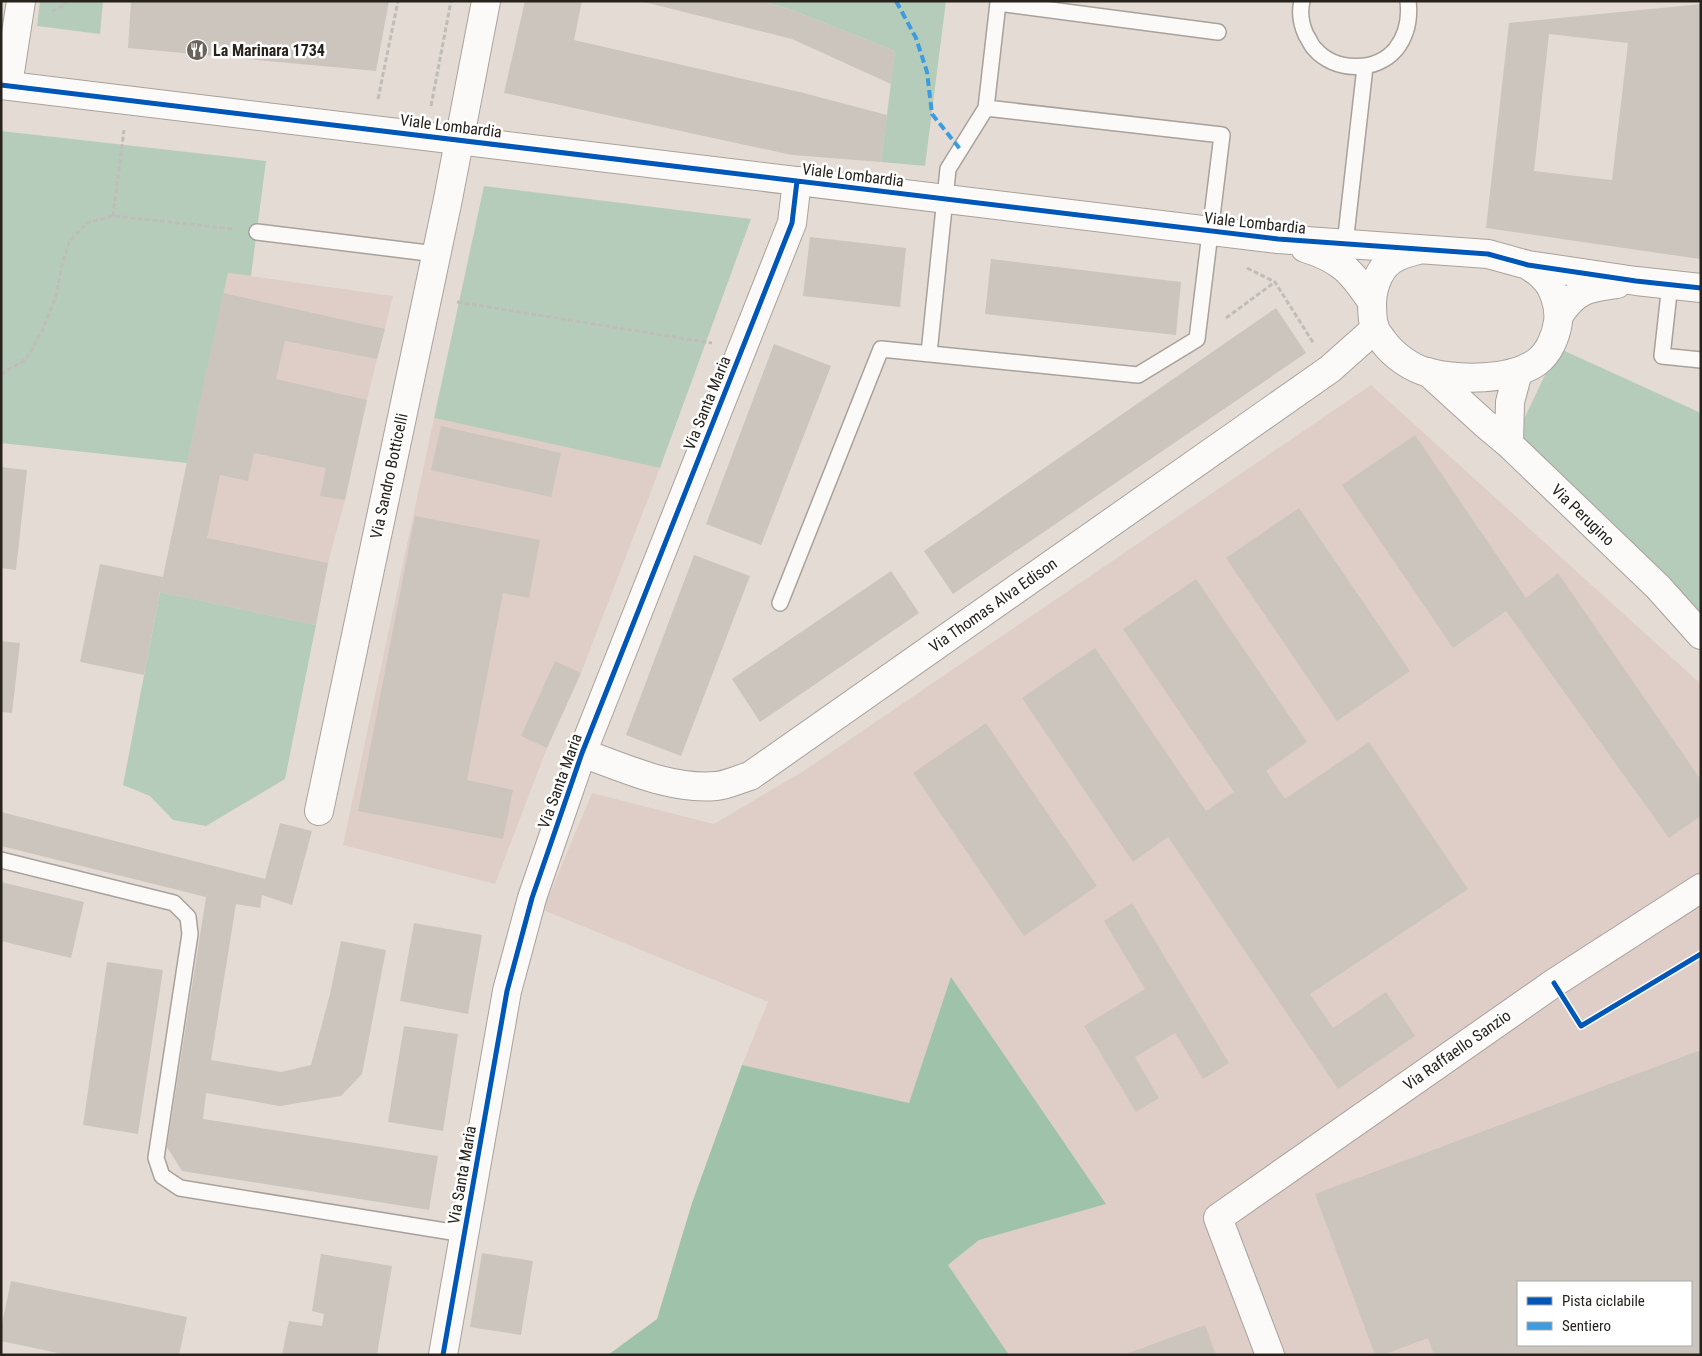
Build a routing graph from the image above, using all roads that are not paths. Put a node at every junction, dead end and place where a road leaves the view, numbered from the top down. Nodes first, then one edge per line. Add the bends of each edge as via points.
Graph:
1 (21, 1) edge
2 (486, 1) edge
3 (1302, 1) edge
4 (1408, 1) edge
5 (1218, 32) dead end
6 (1365, 66) junction
7 (5, 85) edge
8 (986, 108) junction
9 (459, 140) junction
10 (797, 181) junction
11 (944, 198) junction
12 (1211, 231) junction
13 (257, 232) road end
14 (1265, 237) junction
15 (1345, 244) junction
16 (1419, 250) junction
17 (436, 254) junction
18 (1528, 265) junction
19 (1636, 281) junction
20 (1670, 284) junction
21 (1701, 288) edge
22 (1372, 302) junction
23 (1559, 315) junction
24 (1375, 329) junction
25 (928, 354) junction
26 (1701, 360) edge
27 (1428, 372) junction
28 (1518, 372) junction
29 (1509, 444) junction
30 (1658, 587) junction
31 (780, 603) dead end
32 (1701, 620) edge
33 (1701, 635) edge
34 (582, 753) junction
35 (318, 812) dead end
36 (1, 860) edge
37 (1701, 888) edge
38 (464, 1234) junction
39 (443, 1355) edge
40 (1270, 1355) edge

1 - 7 street
2 - 9 street, Via Sandro Botticelli
3 - 6 lane via 1302,26 1313,48 1327,60 1345,66
4 - 6 lane via 1410,14 1406,33 1396,49 1383,60
5 - 8 lane via 998,3
6 - 15 lane
7 - 9 street, Viale Lombardia
8 - 11 lane via 948,169
8 - 12 lane via 1222,135
9 - 10 street, Viale Lombardia
9 - 17 street, Via Sandro Botticelli
10 - 11 street, Viale Lombardia
10 - 34 street, Via Santa Maria via 792,223
11 - 12 street, Viale Lombardia
11 - 25 lane
12 - 14 street, Viale Lombardia
12 - 25 lane via 1197,339 1138,375
13 - 17 lane
14 - 15 street, Viale Lombardia
14 - 22 street, Viale Lombardia via 1319,252 1339,262
15 - 16 street, Viale Lombardia
16 - 18 street, Viale Lombardia via 1488,254
16 - 22 street, Viale Lombardia via 1396,258 1384,267 1374,285
17 - 35 street, Via Sandro Botticelli
18 - 19 street, Viale Lombardia
18 - 23 street, Viale Lombardia via 1545,278 1555,296
19 - 20 street, Viale Lombardia
19 - 23 street, Viale Lombardia via 1591,287 1570,300
20 - 21 street, Viale Lombardia
20 - 26 lane via 1662,356
22 - 24 street, Viale Lombardia
23 - 28 street, Viale Lombardia via 1549,349 1538,362
24 - 27 street, Viale Lombardia via 1388,348 1407,363
24 - 34 street, Via Thomas Alva Edison via 1330,369 750,776 717,786 684,785 648,777
25 - 31 lane via 882,348
27 - 28 street, Viale Lombardia via 1461,377
27 - 29 street, Via Perugino
28 - 29 street via 1510,402
29 - 30 street, Via Perugino
30 - 32 street, Via Perugino
30 - 33 street, Via Perugino
34 - 38 street, Via Santa Maria via 532,898 507,992
36 - 38 lane via 174,903 188,917 190,934 156,1158 162,1176 180,1188
37 - 40 street, Via Raffaello Sanzio via 1554,983 1218,1218
38 - 39 street, Via Santa Maria

